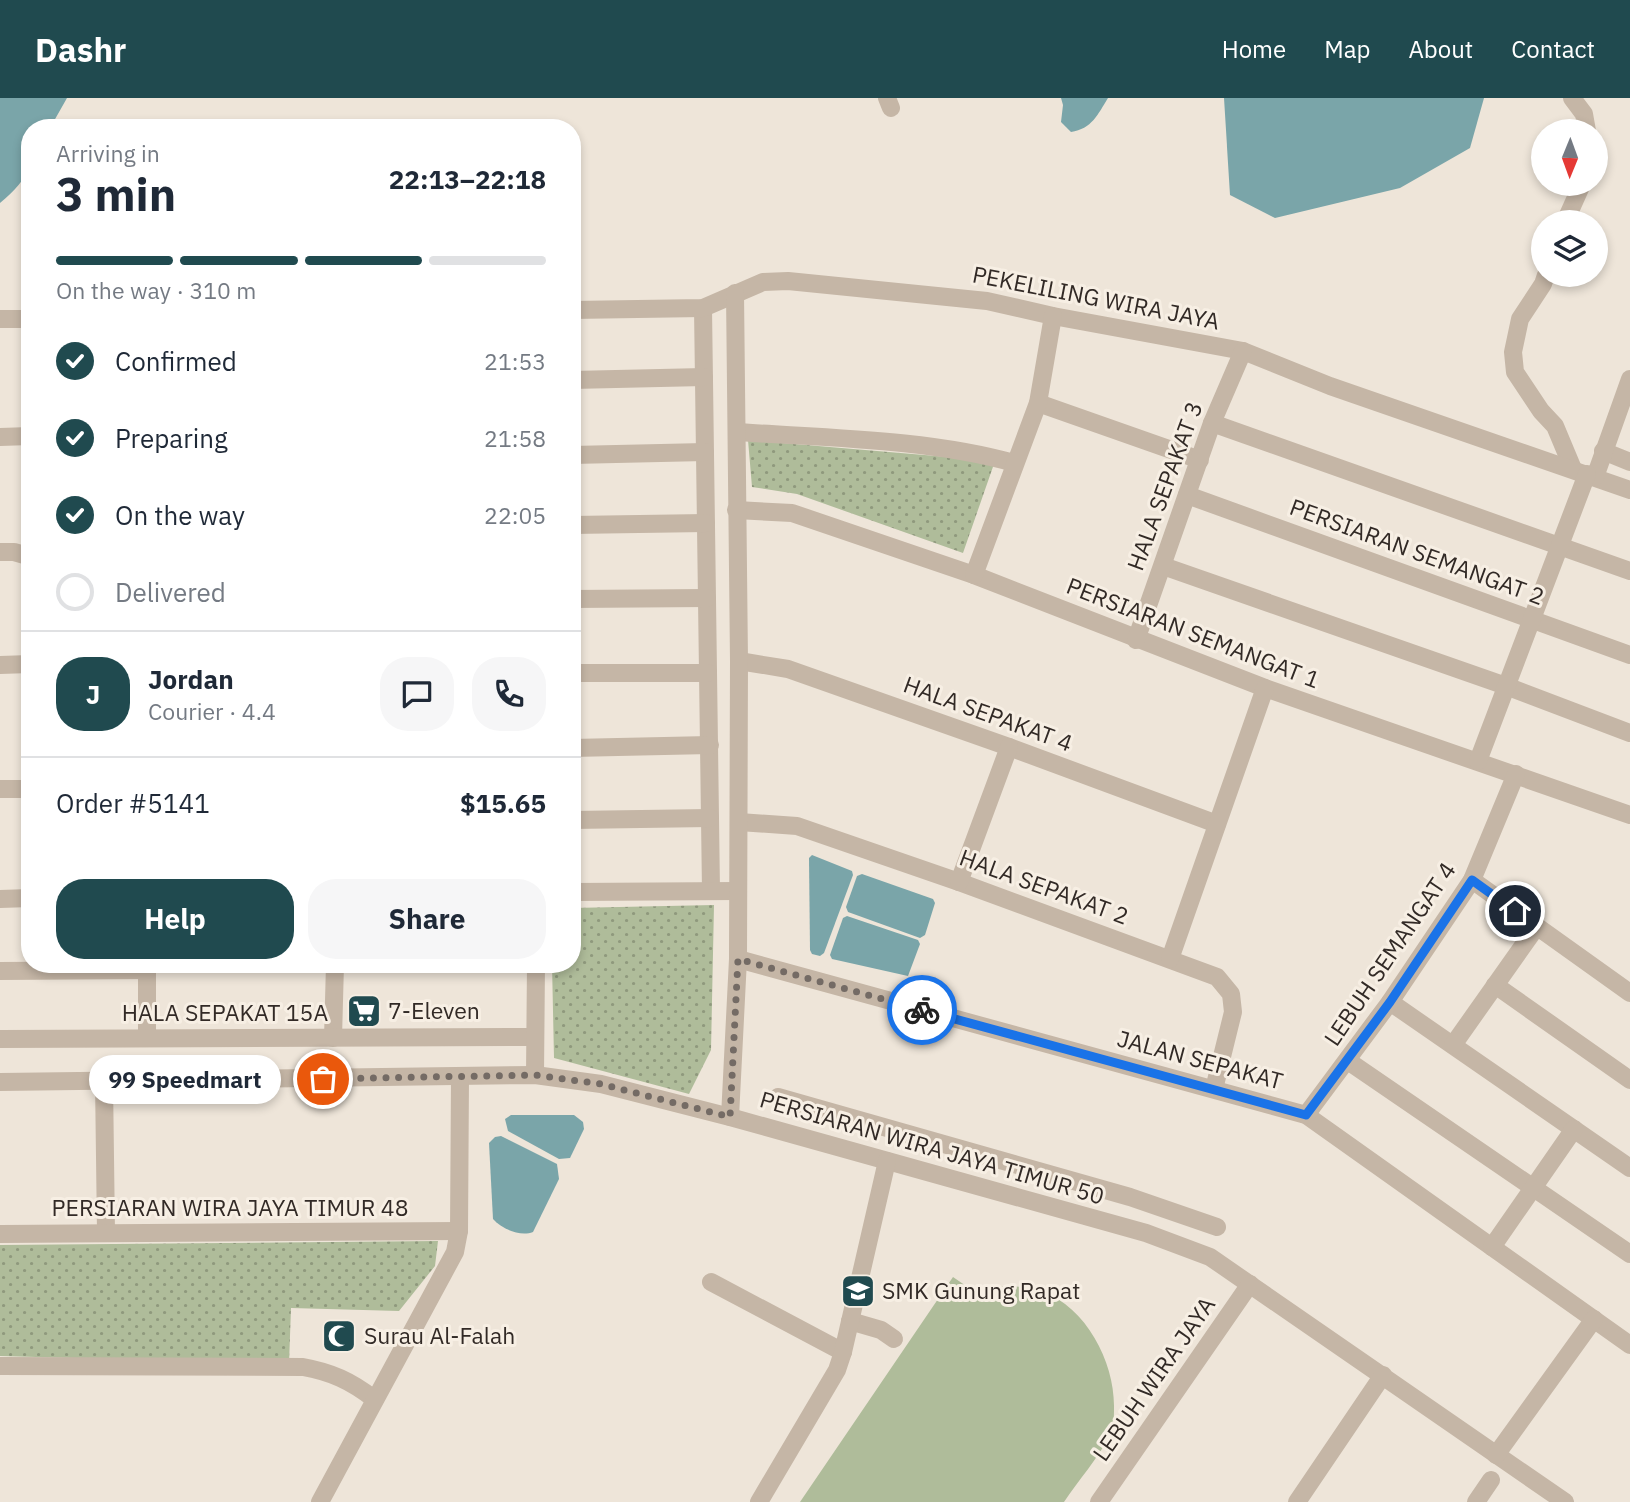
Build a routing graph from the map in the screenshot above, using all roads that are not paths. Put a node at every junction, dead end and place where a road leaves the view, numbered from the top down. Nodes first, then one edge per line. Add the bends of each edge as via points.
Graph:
1 (1572, 98) edge
2 (1585, 119) edge
3 (1541, 287) edge
4 (735, 293) junction
5 (704, 308) junction
6 (581, 310) edge
7 (1053, 316) junction
8 (0, 319) edge
9 (21, 319) edge
10 (1243, 351) junction
11 (704, 377) junction
12 (581, 380) edge
13 (1630, 380) edge
14 (1038, 403) junction
15 (1213, 423) junction
16 (737, 432) junction
17 (21, 436) edge
18 (0, 437) edge
19 (1603, 451) junction
20 (705, 452) junction
21 (581, 456) edge
22 (1200, 460) junction
23 (1630, 462) edge
24 (1014, 463) junction
25 (1585, 473) junction
26 (1630, 490) edge
27 (1187, 495) junction
28 (736, 510) junction
29 (706, 523) junction
30 (581, 525) edge
31 (1560, 546) junction
32 (1163, 565) junction
33 (1630, 571) edge
34 (974, 575) junction
35 (707, 598) junction
36 (581, 599) edge
37 (1532, 619) junction
38 (1136, 639) junction
39 (1630, 655) edge
40 (739, 661) junction
41 (21, 664) edge
42 (0, 665) edge
43 (581, 673) edge
44 (708, 673) junction
45 (1506, 686) junction
46 (1265, 688) junction
47 (1630, 733) edge
48 (709, 745) junction
49 (1009, 747) junction
50 (581, 748) edge
51 (1478, 761) junction
52 (1516, 774) junction
53 (0, 789) edge
54 (21, 789) edge
55 (1630, 815) edge
56 (710, 818) junction
57 (581, 820) edge
58 (738, 822) junction
59 (1217, 824) junction
60 (1472, 880) junction
61 (959, 882) junction
62 (711, 891) junction
63 (738, 891) junction
64 (581, 892) edge
65 (21, 898) edge
66 (0, 899) edge
67 (1537, 926) junction
68 (738, 959) junction
69 (1170, 959) junction
70 (21, 970) edge
71 (0, 971) edge
72 (147, 973) edge
73 (335, 973) edge
74 (536, 973) edge
75 (1495, 985) junction
76 (1630, 993) edge
77 (1390, 1002) junction
78 (534, 1037) junction
79 (0, 1038) edge
80 (147, 1038) junction
81 (333, 1038) junction
82 (1453, 1045) junction
83 (1348, 1061) junction
84 (535, 1075) junction
85 (460, 1077) junction
86 (1630, 1080) edge
87 (104, 1081) junction
88 (0, 1082) edge
89 (1214, 1089) junction
90 (778, 1097) dead end
91 (1306, 1115) junction
92 (730, 1117) junction
93 (1574, 1129) junction
94 (1627, 1160) edge
95 (887, 1161) junction
96 (1016, 1165) junction
97 (1533, 1186) junction
98 (1008, 1195) junction
99 (1130, 1197) junction
100 (1122, 1226) junction
101 (1217, 1227) dead end
102 (459, 1231) junction
103 (106, 1233) junction
104 (0, 1234) edge
105 (1492, 1247) junction
106 (1630, 1254) edge
107 (711, 1282) dead end
108 (1250, 1284) junction
109 (1594, 1320) junction
110 (850, 1321) junction
111 (894, 1339) dead end
112 (1630, 1345) edge
113 (843, 1352) junction
114 (0, 1366) edge
115 (1383, 1375) junction
116 (374, 1399) junction
117 (1496, 1455) junction
118 (1491, 1480) dead end
119 (320, 1502) edge
120 (759, 1502) edge
121 (1099, 1502) edge
122 (1297, 1502) edge
123 (1476, 1502) edge
124 (1565, 1502) edge

1 - 2 street
3 - 25 street via 1520,318 1513,352 1515,372
4 - 5 street, PEKELILING WIRA JAYA
4 - 7 street, PEKELILING WIRA JAYA via 762,282 788,281 988,300
4 - 16 street
5 - 6 street, PEKELILING WIRA JAYA
5 - 11 street
7 - 10 street, PEKELILING WIRA JAYA
7 - 14 street
8 - 9 street
10 - 15 street, HALA SEPAKAT 3
10 - 25 street, PEKELILING WIRA JAYA via 1330,386
11 - 12 street
11 - 20 street
13 - 19 street
14 - 22 street
14 - 24 street
15 - 22 street, HALA SEPAKAT 3
15 - 31 street
16 - 24 street via 967,452
16 - 28 street
17 - 18 street
19 - 23 street
19 - 25 street
20 - 21 street
20 - 29 street
22 - 27 street, HALA SEPAKAT 3
24 - 34 street
25 - 26 street, PEKELILING WIRA JAYA
25 - 31 street
27 - 32 street, HALA SEPAKAT 3
27 - 37 street, PERSIARAN SEMANGAT 2
28 - 34 street, PERSIARAN SEMANGAT 1 via 792,513
28 - 40 street
29 - 30 street
29 - 35 street
31 - 33 street
31 - 37 street
32 - 38 street, HALA SEPAKAT 3
32 - 45 street
34 - 38 street, PERSIARAN SEMANGAT 1
35 - 36 street
35 - 44 street
37 - 39 street, PERSIARAN SEMANGAT 2
37 - 45 street
38 - 46 street, PERSIARAN SEMANGAT 1
40 - 49 street, HALA SEPAKAT 4 via 788,669
40 - 58 street
41 - 42 street
43 - 44 street
44 - 48 street
45 - 47 street
45 - 51 street
46 - 51 street, PERSIARAN SEMANGAT 1
46 - 59 street
48 - 50 street
48 - 56 street
49 - 59 street, HALA SEPAKAT 4
49 - 61 street
51 - 52 street, PERSIARAN SEMANGAT 1
52 - 55 street, PERSIARAN SEMANGAT 1
52 - 60 street, LEBUH SEMANGAT 4
53 - 54 street
56 - 57 street
56 - 62 street
58 - 61 street, HALA SEPAKAT 2 via 797,826
58 - 63 street
59 - 69 street
60 - 67 street
60 - 77 street, LEBUH SEMANGAT 4
61 - 69 street, HALA SEPAKAT 2
62 - 63 street
62 - 64 street
63 - 68 street
65 - 66 street
67 - 75 street
67 - 76 street
68 - 89 street, JALAN SEPAKAT
68 - 92 street
69 - 89 street, HALA SEPAKAT 2 via 1217,977 1231,994 1233,1012
70 - 71 street
72 - 80 street
73 - 81 street
74 - 78 street
75 - 82 street
75 - 86 street
77 - 82 street
77 - 83 street, LEBUH SEMANGAT 4
78 - 81 street, HALA SEPAKAT 15A
78 - 84 street
79 - 80 street, HALA SEPAKAT 15A
80 - 81 street, HALA SEPAKAT 15A
82 - 93 street
83 - 91 street, LEBUH SEMANGAT 4
83 - 97 street
84 - 85 street, PERSIARAN WIRA JAYA TIMUR 50
84 - 92 street, PERSIARAN WIRA JAYA TIMUR 50 via 601,1084
85 - 87 street, PERSIARAN WIRA JAYA TIMUR 50
85 - 102 street
87 - 88 street, PERSIARAN WIRA JAYA TIMUR 50
87 - 103 street
89 - 91 street, JALAN SEPAKAT
90 - 96 street
91 - 105 street, JALAN SEPAKAT
92 - 95 street, PERSIARAN WIRA JAYA TIMUR 50
93 - 94 street
93 - 97 street
95 - 98 street, PERSIARAN WIRA JAYA TIMUR 50
95 - 110 street
96 - 98 street
96 - 99 street
97 - 105 street
97 - 106 street
98 - 100 street, PERSIARAN WIRA JAYA TIMUR 50
99 - 100 street
99 - 101 street
100 - 108 street, PERSIARAN WIRA JAYA TIMUR 50 via 1210,1257
102 - 103 street, PERSIARAN WIRA JAYA TIMUR 48
102 - 116 street via 455,1252
103 - 104 street, PERSIARAN WIRA JAYA TIMUR 48
105 - 109 street, JALAN SEPAKAT
107 - 113 street
108 - 115 street, PERSIARAN WIRA JAYA TIMUR 50
108 - 121 street, LEBUH WIRA JAYA
109 - 112 street, JALAN SEPAKAT
109 - 117 street
110 - 111 street
110 - 113 street
113 - 120 street
114 - 116 street via 303,1367 340,1377
115 - 117 street, PERSIARAN WIRA JAYA TIMUR 50
115 - 122 street
116 - 119 street
117 - 124 street, PERSIARAN WIRA JAYA TIMUR 50
118 - 123 street

